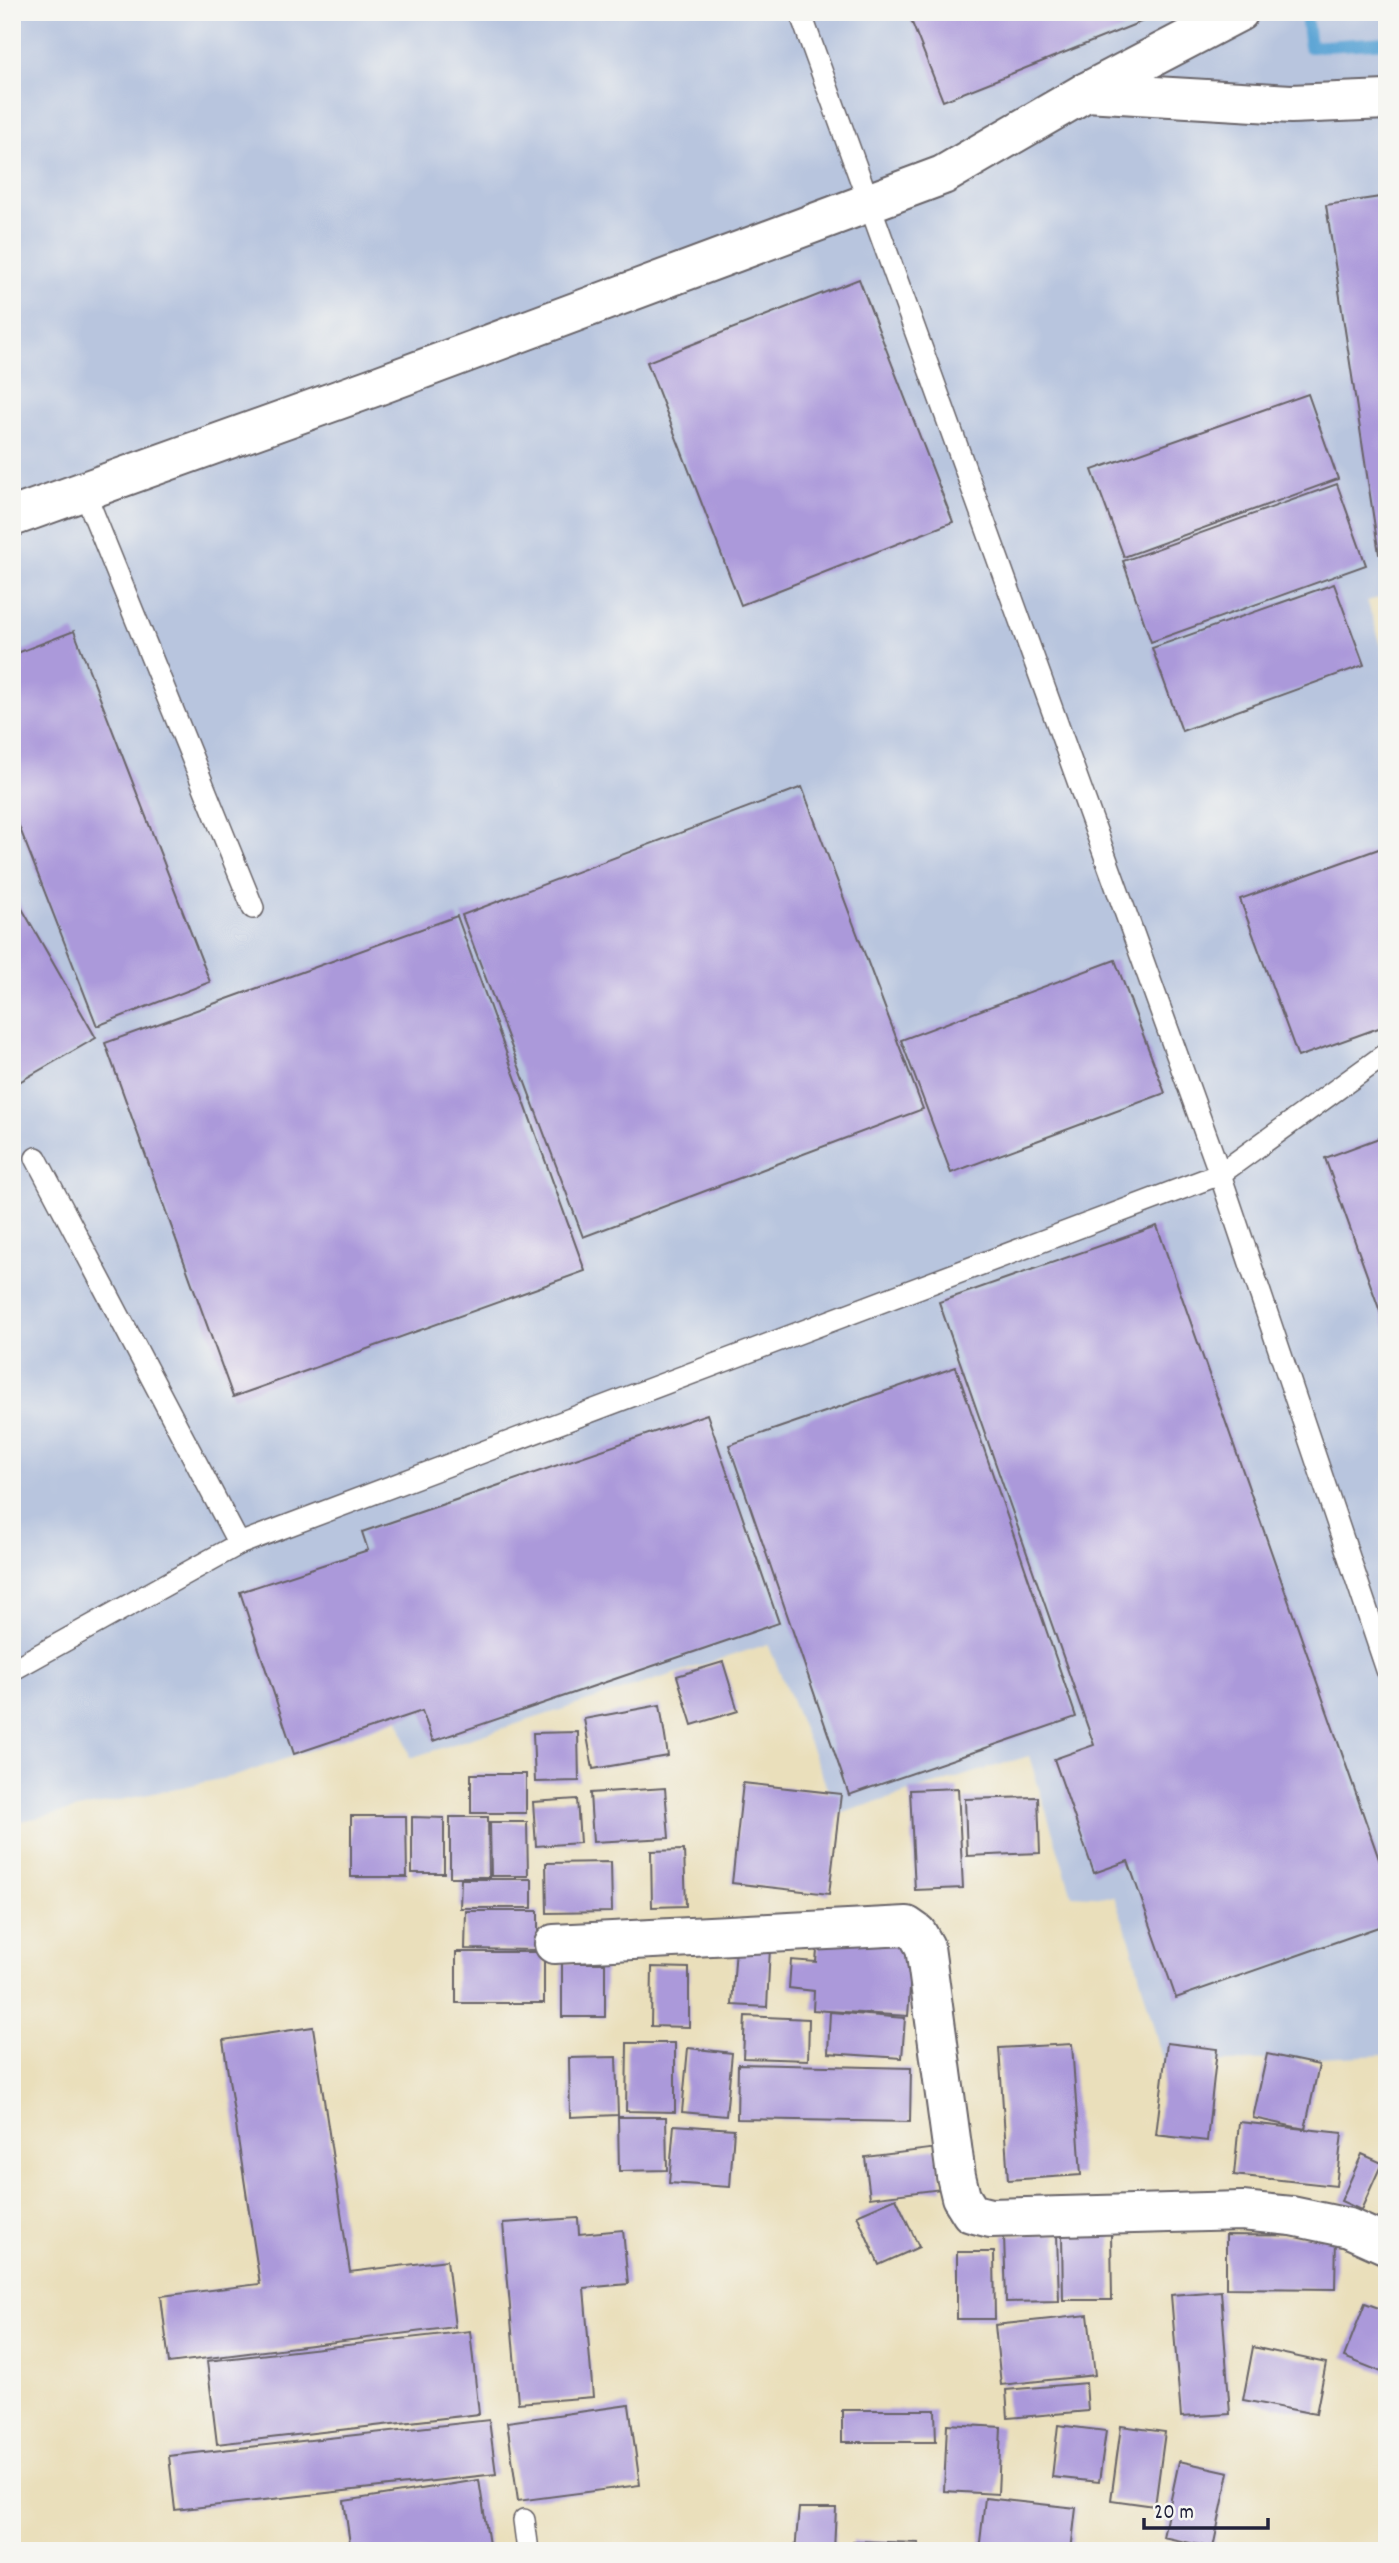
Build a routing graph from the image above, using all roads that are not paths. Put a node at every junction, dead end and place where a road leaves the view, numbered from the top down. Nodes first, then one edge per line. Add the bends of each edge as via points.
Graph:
1 (800, 12) edge
2 (1238, 12) edge
3 (1086, 92) junction
4 (1387, 100) edge
5 (870, 202) junction
6 (85, 491) junction
7 (12, 517) edge
8 (253, 908) dead end
9 (1387, 1053) edge
10 (36, 1158) dead end
11 (1220, 1174) junction
12 (239, 1544) junction
13 (12, 1670) edge
14 (1387, 1670) edge
15 (554, 1944) dead end
16 (1387, 2245) edge
17 (524, 2520) dead end
18 (528, 2551) edge

1 - 5 lane
2 - 3 street
3 - 4 street via 1291,104
3 - 5 street via 943,175
5 - 6 street
5 - 11 lane
6 - 7 street
6 - 8 lane
9 - 11 lane
10 - 12 lane
11 - 12 lane
11 - 14 lane
12 - 13 lane
15 - 16 street via 907,1926 918,1933 925,1947 956,2176 971,2213 990,2218 1242,2211 1349,2228
17 - 18 lane

